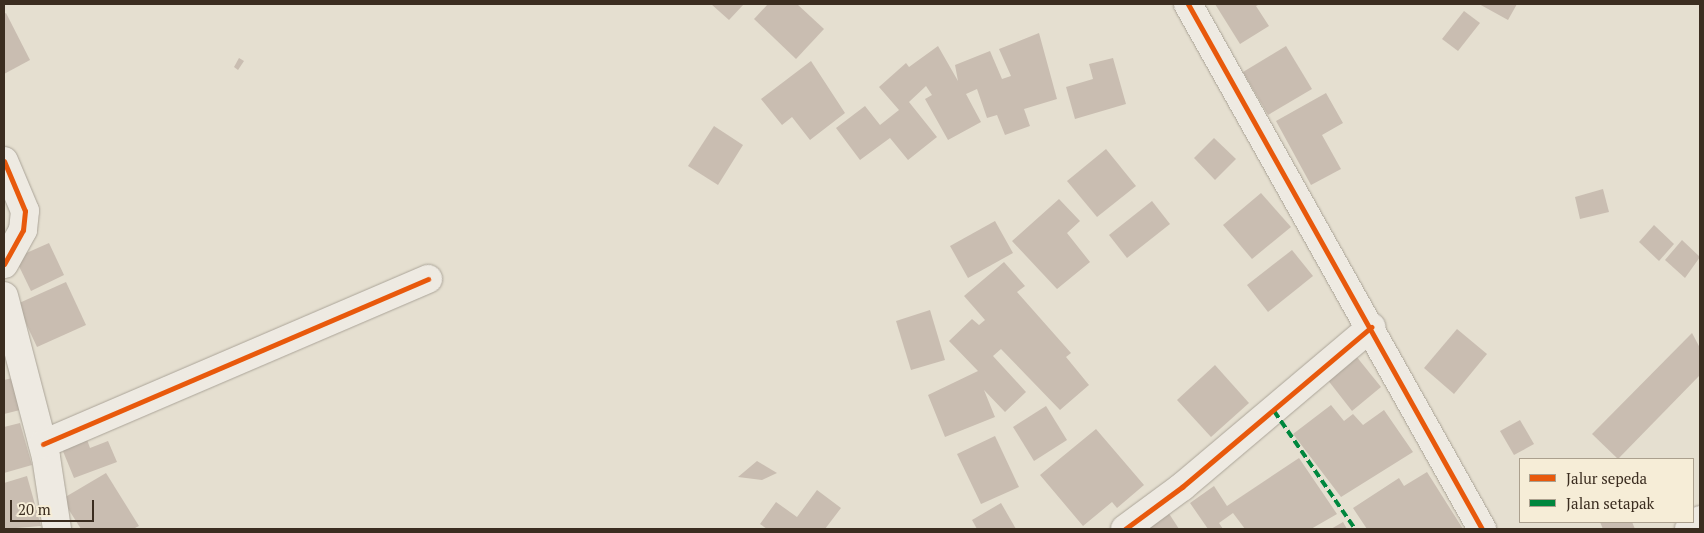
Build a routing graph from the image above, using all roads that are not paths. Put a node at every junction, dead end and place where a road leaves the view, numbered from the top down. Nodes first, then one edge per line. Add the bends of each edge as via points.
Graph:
1 (1188, 4) edge
2 (4, 161) edge
3 (4, 264) edge
4 (428, 279) dead end
5 (4, 296) edge
6 (1371, 327) junction
7 (43, 444) junction
8 (1700, 520) edge
9 (57, 529) edge
10 (1125, 529) edge
11 (1482, 529) edge
12 (1690, 529) edge

1 - 6 street
2 - 3 street via 25,211 23,230
4 - 7 street
5 - 7 street
6 - 10 street via 1182,487
6 - 11 street
7 - 9 street
8 - 12 street

